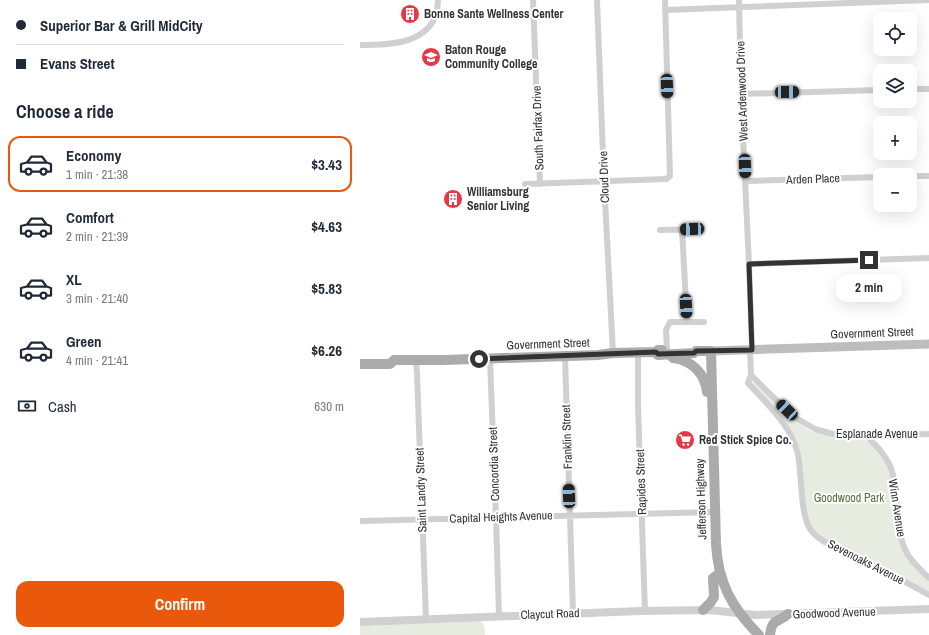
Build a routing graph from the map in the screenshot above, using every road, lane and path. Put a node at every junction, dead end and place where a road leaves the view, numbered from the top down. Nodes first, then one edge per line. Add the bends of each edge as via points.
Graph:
1 (438, 0) edge
2 (532, 0) edge
3 (597, 0) edge
4 (665, 0) edge
5 (738, 0) edge
6 (929, 0) edge
7 (739, 8) junction
8 (665, 10) junction
9 (360, 45) edge
10 (917, 89) edge
11 (929, 89) edge
12 (873, 90) edge
13 (741, 94) junction
14 (917, 176) edge
15 (929, 176) edge
16 (873, 177) edge
17 (604, 181) junction
18 (745, 181) junction
19 (524, 184) dead end
20 (540, 184) junction
21 (682, 229) junction
22 (702, 229) dead end
23 (660, 230) dead end
24 (929, 258) edge
25 (749, 264) junction
26 (687, 322) junction
27 (704, 322) dead end
28 (929, 344) edge
29 (751, 350) junction
30 (711, 351) junction
31 (638, 352) junction
32 (668, 352) junction
33 (613, 353) junction
34 (565, 356) junction
35 (490, 359) junction
36 (362, 360) edge
37 (416, 360) junction
38 (751, 374) junction
39 (711, 396) junction
40 (929, 434) edge
41 (867, 436) junction
42 (715, 512) junction
43 (642, 513) junction
44 (569, 515) junction
45 (496, 517) junction
46 (422, 519) junction
47 (360, 521) edge
48 (720, 573) junction
49 (929, 578) edge
50 (929, 595) edge
51 (703, 610) junction
52 (929, 610) edge
53 (645, 611) junction
54 (573, 613) junction
55 (740, 614) junction
56 (788, 614) junction
57 (499, 616) junction
58 (426, 619) junction
59 (360, 622) edge
60 (759, 635) edge
61 (770, 635) edge

1 - 9 street via 432,23 416,37 390,44
2 - 20 street, South Fairfax Drive
3 - 17 street, Cloud Drive
4 - 8 street
5 - 7 street, West Ardenwood Drive
6 - 7 street
7 - 8 street
7 - 13 street, West Ardenwood Drive
8 - 17 street via 670,176 666,180
10 - 11 street
12 - 13 street
13 - 18 street, West Ardenwood Drive
14 - 15 street
16 - 18 street, Arden Place
17 - 20 street
17 - 33 street, Cloud Drive
18 - 25 street, West Ardenwood Drive
19 - 20 street
21 - 22 street
21 - 23 street
21 - 26 street
24 - 25 street
25 - 29 street, West Ardenwood Drive
26 - 27 street
26 - 32 street via 670,322 666,330
28 - 29 main road, Government Street
29 - 30 main road, Government Street
29 - 38 street
30 - 32 main road, Government Street
30 - 39 main road, Jefferson Highway
31 - 32 main road, Government Street
31 - 33 main road, Government Street
31 - 43 street, Rapides Street
32 - 39 main road via 673,358 687,362 697,370 705,382 707,393
33 - 34 main road, Government Street
34 - 35 main road, Government Street
34 - 44 street, Franklin Street
35 - 37 main road, Government Street
35 - 45 street, Concordia Street
36 - 37 main road, Government Street via 389,357 393,360
37 - 46 street, Saint Landry Street
38 - 41 street, Esplanade Avenue via 805,424 842,436
38 - 50 street, Sevenoaks Avenue via 748,384 777,416 794,442 805,517 810,530 828,544
39 - 42 main road, Jefferson Highway
40 - 41 street, Esplanade Avenue
41 - 49 street, Winn Avenue via 880,450 890,468 894,482 898,526 904,548 914,564
42 - 43 street, Capital Heights Avenue
42 - 48 main road, Jefferson Highway via 716,552
43 - 44 street, Capital Heights Avenue
43 - 53 street, Rapides Street
44 - 45 street, Capital Heights Avenue
44 - 54 street, Franklin Street
45 - 46 street, Capital Heights Avenue
45 - 57 street, Concordia Street
46 - 47 street, Capital Heights Avenue
46 - 58 street, Saint Landry Street
48 - 51 main road via 714,578 714,597
48 - 55 main road, Jefferson Highway via 728,594
51 - 53 street, Claycut Road
51 - 55 street, Claycut Road
52 - 56 street, Goodwood Avenue
53 - 54 street, Claycut Road
54 - 57 street, Claycut Road
55 - 56 street, Goodwood Avenue
55 - 60 main road, Jefferson Highway
56 - 61 main road via 775,622
57 - 58 street, Claycut Road
58 - 59 street, Claycut Road

